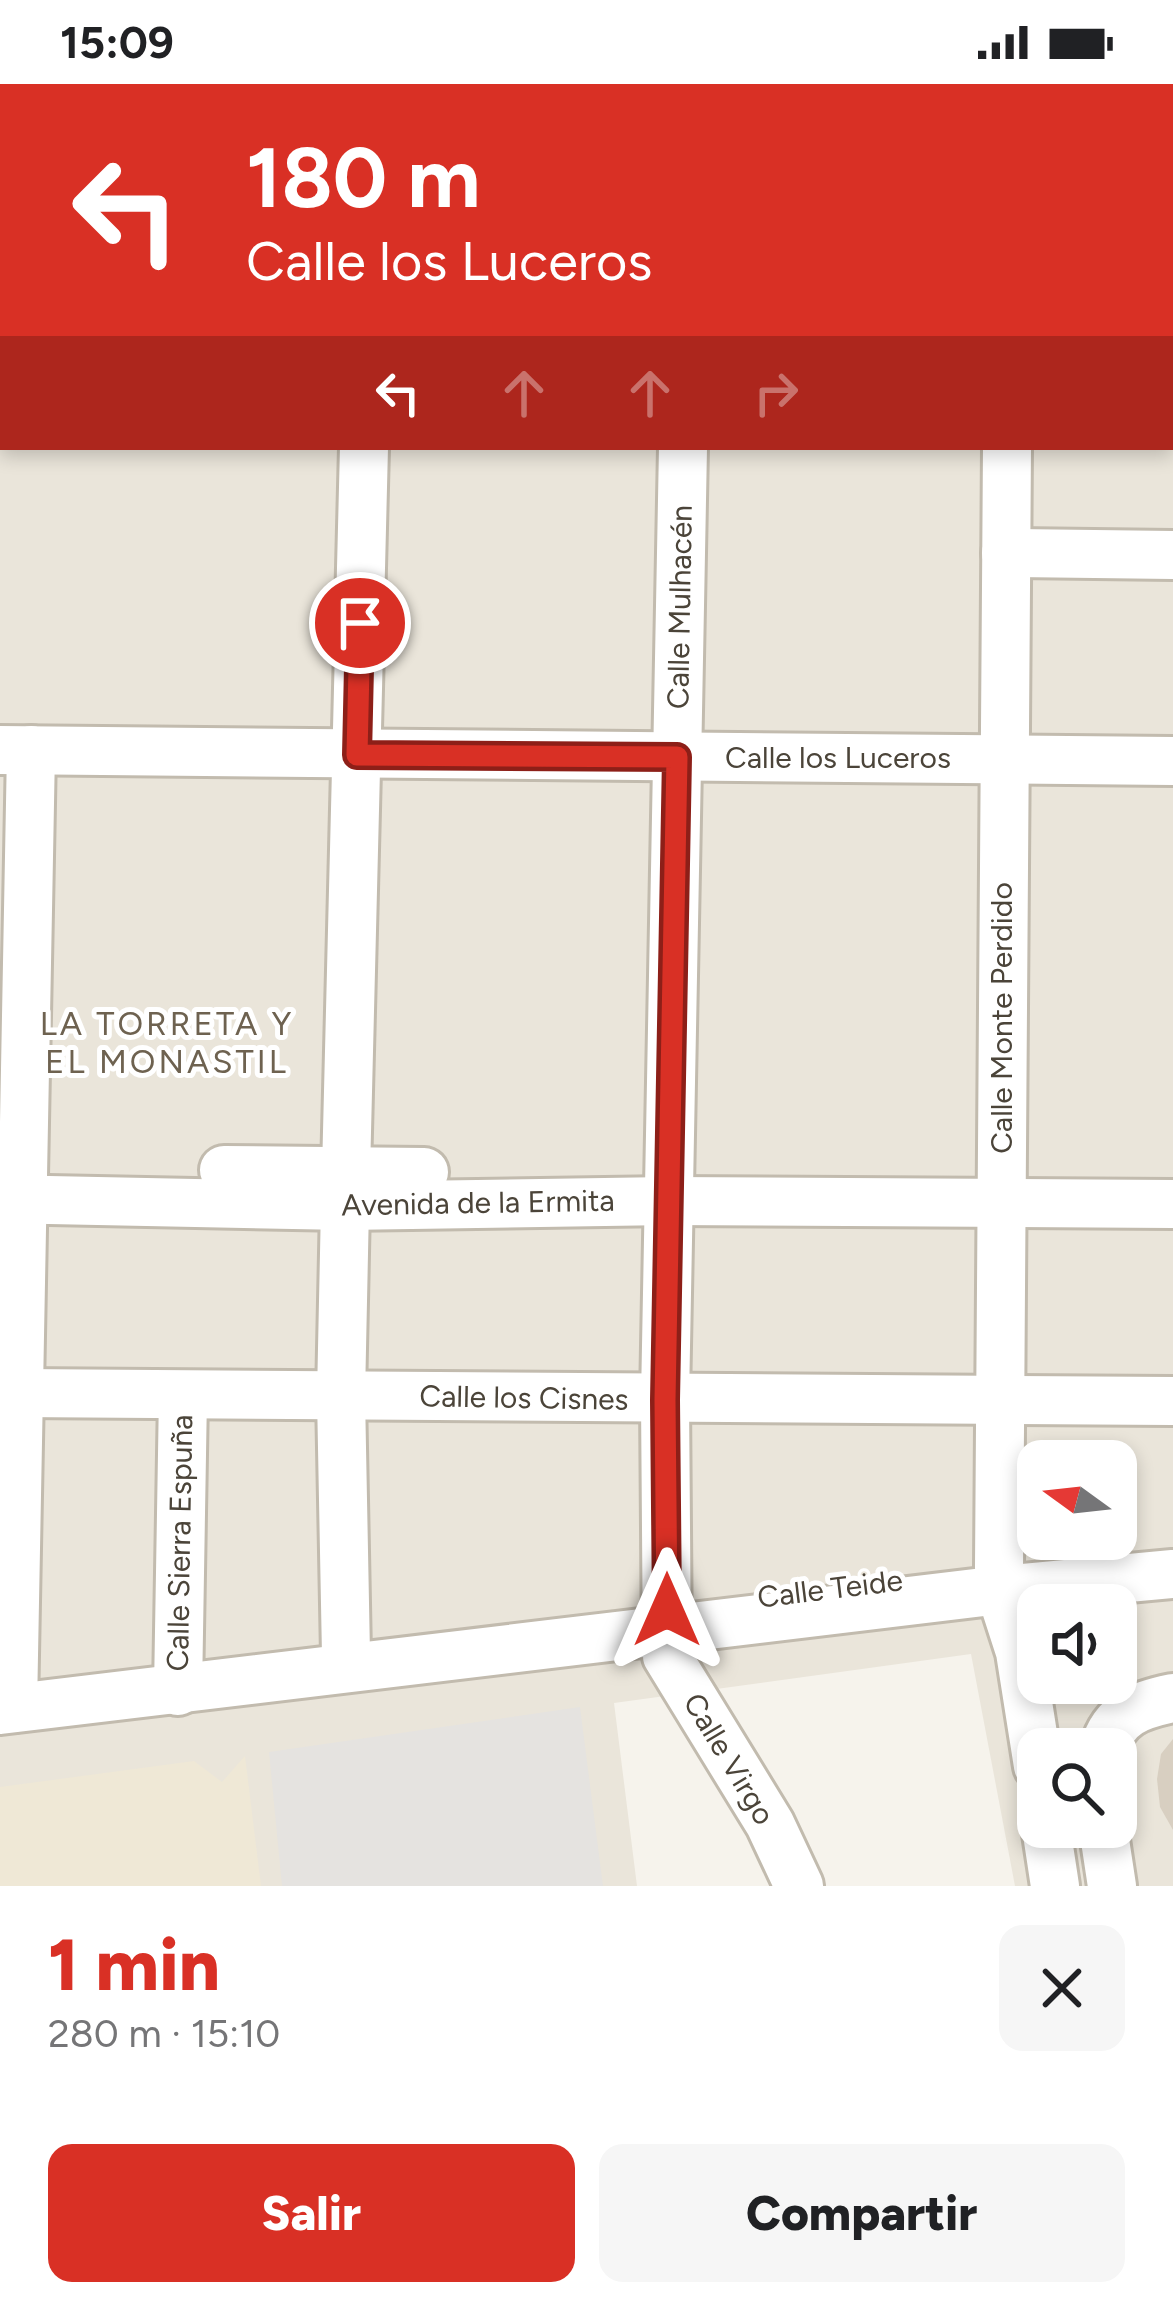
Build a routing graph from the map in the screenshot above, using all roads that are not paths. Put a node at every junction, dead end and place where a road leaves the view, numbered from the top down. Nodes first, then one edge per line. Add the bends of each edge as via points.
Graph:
1 (364, 450) edge
2 (682, 450) edge
3 (1006, 450) edge
4 (1006, 553) junction
5 (1173, 555) edge
6 (16, 750) edge
7 (357, 755) junction
8 (677, 757) junction
9 (1004, 760) junction
10 (1173, 761) edge
11 (1173, 1179) edge
12 (11, 1183) edge
13 (669, 1186) junction
14 (345, 1189) junction
15 (1001, 1189) junction
16 (1173, 1204) edge
17 (19, 1393) junction
18 (183, 1395) junction
19 (341, 1396) junction
20 (665, 1400) junction
21 (1173, 1401) edge
22 (1000, 1402) junction
23 (1173, 1546) edge
24 (1173, 1574) edge
25 (1018, 1584) edge
26 (1056, 1584) edge
27 (1103, 1584) edge
28 (1173, 1587) edge
29 (1137, 1589) edge
30 (1017, 1596) edge
31 (667, 1632) junction
32 (346, 1655) junction
33 (281, 1678) junction
34 (178, 1690) junction
35 (1173, 1698) edge
36 (4, 1720) edge
37 (1112, 1728) edge
38 (1049, 1848) edge
39 (1106, 1848) edge
40 (799, 1886) edge
41 (1054, 1886) edge
42 (1112, 1886) edge

1 - 7 street
2 - 8 street, Calle Mulhacén
3 - 4 street, Calle Monte Perdido
4 - 5 street
4 - 9 street, Calle Monte Perdido
6 - 7 street, Calle los Luceros
6 - 12 street
7 - 8 street, Calle los Luceros
7 - 14 street
8 - 9 street, Calle los Luceros
8 - 13 street, Calle Mulhacén
9 - 10 street, Calle los Luceros
9 - 15 street, Calle Monte Perdido
11 - 15 street, Avenida de la Ermita
12 - 14 street, Avenida de la Ermita
12 - 17 street
13 - 14 street, Avenida de la Ermita
13 - 15 street, Avenida de la Ermita
13 - 20 street, Calle Mulhacén
14 - 19 street
15 - 16 street, Avenida de la Ermita
15 - 22 street, Calle Monte Perdido
17 - 18 street, Calle los Cisnes
17 - 36 street
18 - 19 street, Calle los Cisnes
18 - 34 street, Calle Sierra Espuña
19 - 20 street, Calle los Cisnes
19 - 32 street
20 - 22 street, Calle los Cisnes
20 - 31 street, Calle Mulhacén
21 - 22 street, Calle los Cisnes
22 - 25 street, Calle Monte Perdido
23 - 26 street
24 - 27 street
28 - 29 street
30 - 31 street
31 - 32 street via 382,1642
31 - 33 street
31 - 36 street via 355,1696
31 - 40 street, Calle Virgo
32 - 33 street
33 - 34 street
34 - 36 street
35 - 37 street via 1131,1708
38 - 41 street
39 - 42 street

